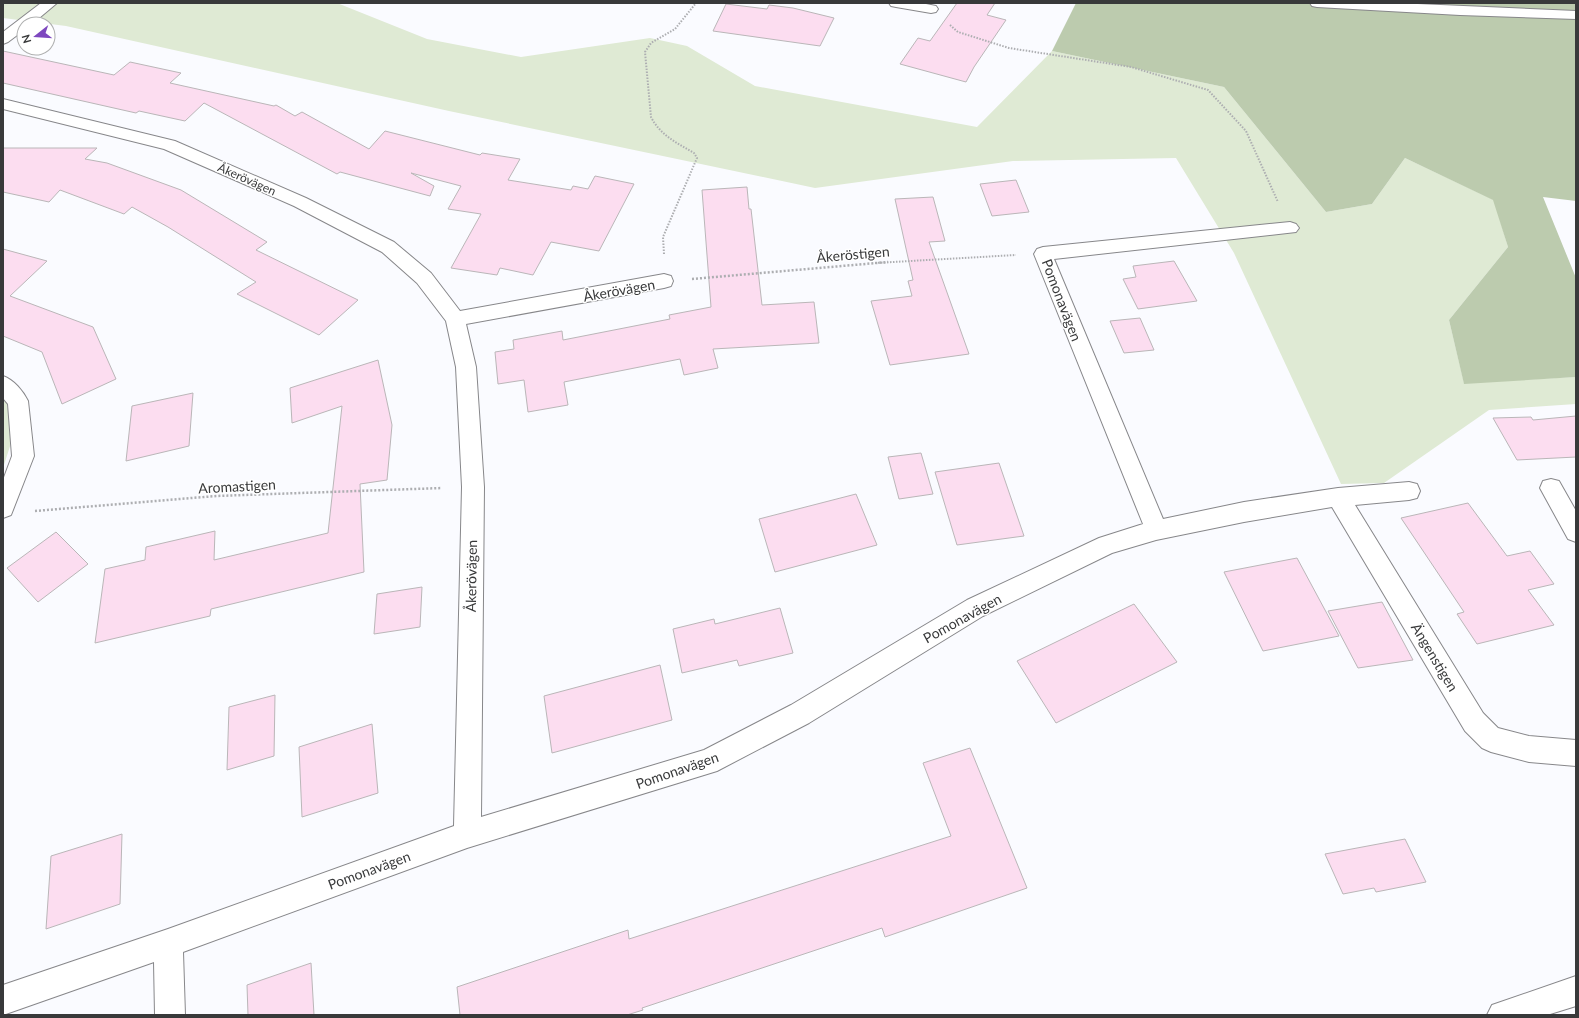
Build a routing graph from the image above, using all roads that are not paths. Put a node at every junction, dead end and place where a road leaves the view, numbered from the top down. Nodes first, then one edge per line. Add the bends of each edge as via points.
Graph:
1 (50, 3) edge
2 (896, 3) edge
3 (1317, 3) edge
4 (931, 9) road end
5 (1576, 15) edge
6 (3, 39) edge
7 (3, 104) edge
8 (1290, 228) road end
9 (664, 282) road end
10 (455, 319) junction
11 (3, 384) edge
12 (1551, 488) dead end
13 (1409, 491) dead end
14 (1338, 497) junction
15 (3, 508) edge
16 (1156, 530) junction
17 (1576, 532) edge
18 (1576, 753) edge
19 (467, 835) junction
20 (168, 943) junction
21 (1576, 991) edge
22 (3, 1000) edge
23 (170, 1015) edge
24 (1502, 1015) edge

1 - 6 street
2 - 4 street
3 - 5 street
7 - 10 street, Åkerövägen via 169,145 300,202 388,247 424,278
8 - 16 street, Pomonavägen via 1043,254
9 - 10 street, Åkerövägen
10 - 19 street, Åkerövägen via 466,367 472,487
11 - 15 street via 18,401 23,456
12 - 17 street
13 - 14 street, Pomonavägen
14 - 16 street, Pomonavägen via 1244,512
14 - 18 street, Ängenstigen via 1474,722 1491,739 1529,749
16 - 19 street, Pomonavägen via 1108,545 975,608 800,714 708,762
19 - 20 street, Pomonavägen
20 - 22 street, Pomonavägen
20 - 23 street
21 - 24 street

